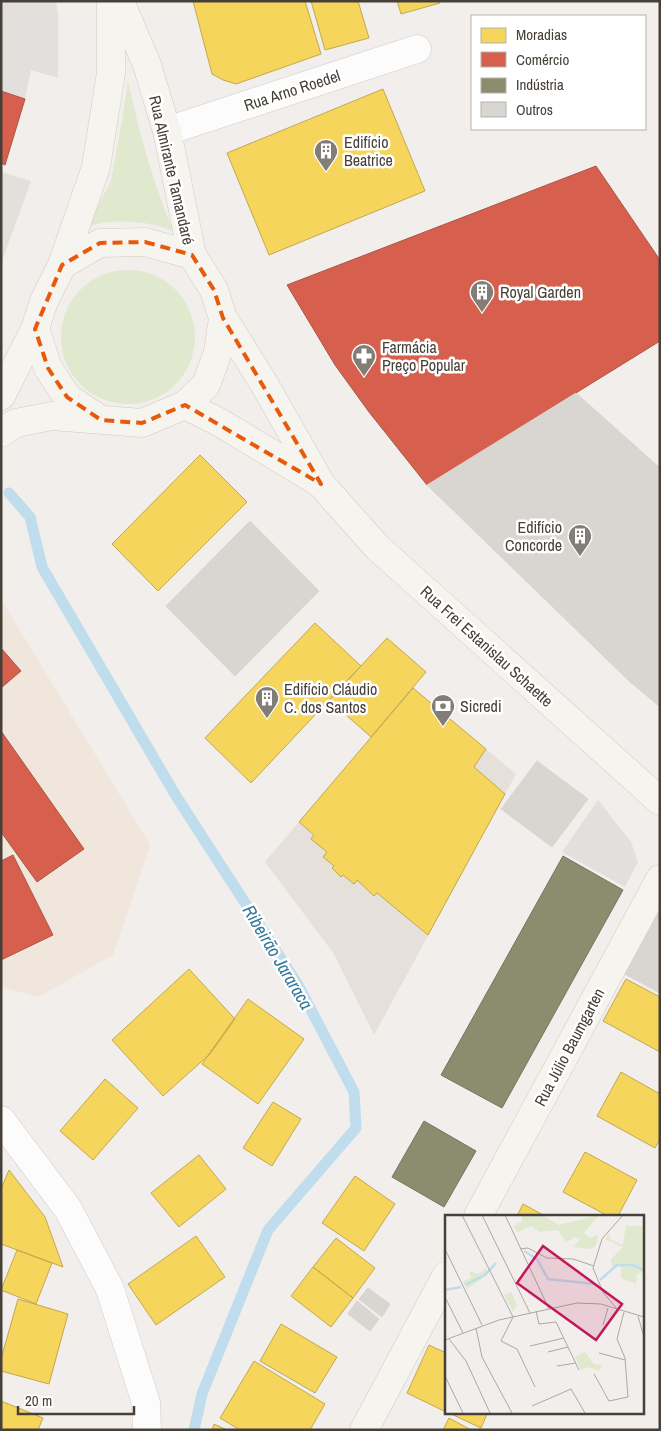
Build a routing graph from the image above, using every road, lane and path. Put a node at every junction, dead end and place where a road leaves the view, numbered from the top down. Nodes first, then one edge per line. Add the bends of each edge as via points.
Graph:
1 (111, 1) edge
2 (120, 1) edge
3 (417, 49) dead end
4 (167, 131) junction
5 (192, 255) junction
6 (62, 265) junction
7 (223, 318) junction
8 (35, 329) junction
9 (1, 396) edge
10 (184, 405) junction
11 (101, 420) junction
12 (1, 433) edge
13 (321, 484) junction
14 (660, 801) edge
15 (660, 879) edge
16 (1, 1120) edge
17 (479, 1215) edge
18 (445, 1278) edge
19 (147, 1430) edge
20 (364, 1430) edge

1 - 6 main road via 111,73 96,167
2 - 4 main road, Rua Almirante Tamandaré via 146,65
3 - 4 street, Rua Arno Roedel
4 - 5 main road, Rua Almirante Tamandaré
5 - 6 main road via 145,242 100,243
5 - 7 main road via 214,290
6 - 8 main road
7 - 10 main road via 218,352 206,385
7 - 13 main road, Rua Frei Estanislau Schaette
8 - 9 main road
8 - 11 main road via 48,368 67,397
10 - 11 main road via 142,423
10 - 13 main road, Rua Frei Estanislau Schaette via 219,422
11 - 12 main road via 52,416 16,423
13 - 14 main road, Rua Frei Estanislau Schaette via 377,547
15 - 17 main road, Rua Júlio Baumgarten
16 - 19 street via 68,1209 110,1290 146,1403
18 - 20 main road

